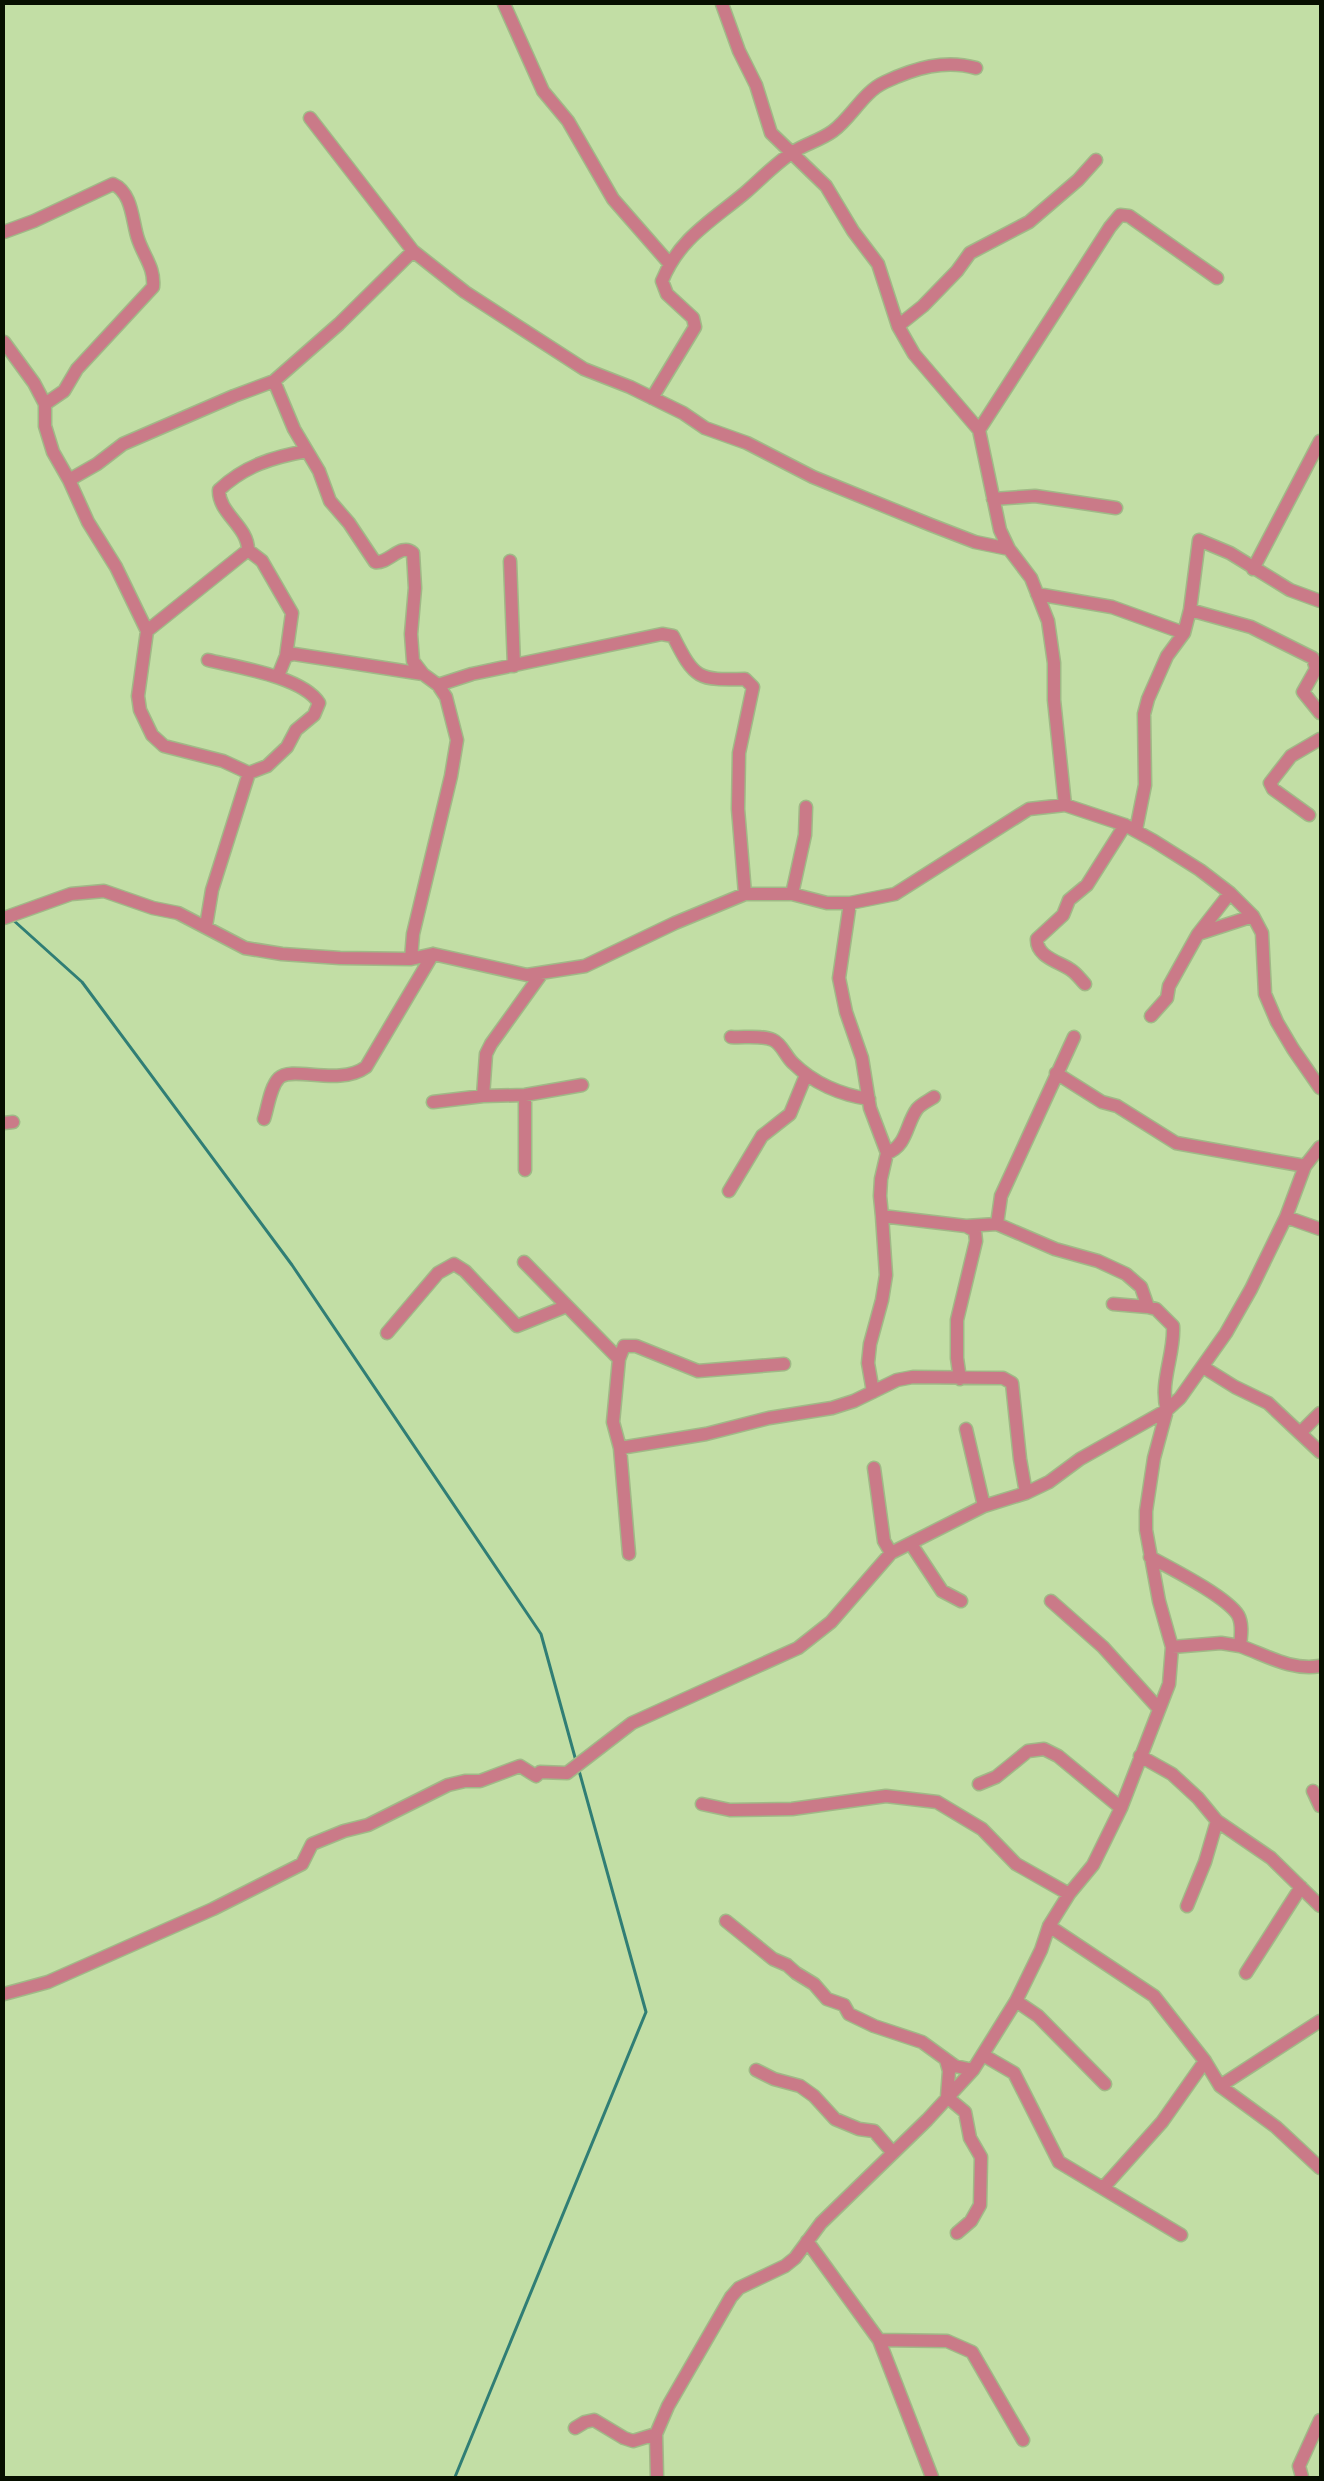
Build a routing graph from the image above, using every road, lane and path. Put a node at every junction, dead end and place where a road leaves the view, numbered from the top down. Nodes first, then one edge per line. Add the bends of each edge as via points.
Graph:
1 (504, 4) edge
2 (722, 4) edge
3 (976, 68) dead end
4 (310, 118) dead end
5 (791, 153) junction
6 (1096, 160) dead end
7 (4, 232) edge
8 (413, 251) junction
9 (670, 263) junction
10 (1217, 278) dead end
11 (898, 326) junction
12 (4, 342) edge
13 (274, 381) junction
14 (652, 398) junction
15 (45, 404) junction
16 (978, 430) junction
17 (1320, 441) edge
18 (307, 451) junction
19 (69, 480) junction
20 (993, 499) junction
21 (1116, 508) dead end
22 (1009, 549) junction
23 (248, 550) junction
24 (510, 561) dead end
25 (1253, 569) junction
26 (1037, 594) junction
27 (1320, 601) edge
28 (1190, 610) junction
29 (147, 631) junction
30 (1184, 633) junction
31 (286, 656) junction
32 (208, 660) dead end
33 (514, 666) junction
34 (422, 674) junction
35 (278, 676) junction
36 (438, 684) junction
37 (1320, 713) edge
38 (1320, 739) edge
39 (249, 773) junction
40 (1064, 805) junction
41 (806, 807) dead end
42 (1309, 815) dead end
43 (1130, 828) junction
44 (1230, 893) junction
45 (744, 894) junction
46 (792, 894) junction
47 (850, 903) junction
48 (1253, 916) junction
49 (4, 918) edge
50 (206, 926) junction
51 (1198, 934) junction
52 (433, 954) junction
53 (411, 959) junction
54 (542, 973) junction
55 (1085, 984) dead end
56 (1151, 1016) dead end
57 (731, 1037) dead end
58 (1074, 1037) dead end
59 (1056, 1073) junction
60 (806, 1074) junction
61 (582, 1085) dead end
62 (1320, 1088) edge
63 (525, 1095) junction
64 (483, 1096) junction
65 (934, 1098) dead end
66 (869, 1099) junction
67 (433, 1102) dead end
68 (264, 1119) dead end
69 (1320, 1147) edge
70 (887, 1153) junction
71 (1304, 1166) junction
72 (525, 1170) dead end
73 (729, 1191) dead end
74 (882, 1216) junction
75 (1286, 1217) junction
76 (996, 1224) junction
77 (966, 1226) junction
78 (1320, 1229) edge
79 (524, 1262) dead end
80 (1113, 1304) dead end
81 (567, 1306) junction
82 (1148, 1307) junction
83 (387, 1333) dead end
84 (619, 1358) junction
85 (784, 1364) dead end
86 (1203, 1366) junction
87 (960, 1379) junction
88 (872, 1392) junction
89 (1167, 1410) junction
90 (1320, 1413) edge
91 (966, 1429) dead end
92 (1300, 1433) junction
93 (620, 1448) junction
94 (1320, 1452) edge
95 (874, 1468) dead end
96 (1026, 1493) junction
97 (984, 1506) junction
98 (911, 1544) junction
99 (891, 1553) junction
100 (629, 1554) dead end
101 (1150, 1557) junction
102 (961, 1601) dead end
103 (1051, 1601) dead end
104 (1240, 1646) junction
105 (1172, 1647) junction
106 (1320, 1666) edge
107 (1159, 1709) junction
108 (1140, 1756) junction
109 (979, 1784) dead end
110 (1313, 1791) dead end
111 (702, 1804) dead end
112 (1320, 1806) edge
113 (1121, 1808) junction
114 (1216, 1821) junction
115 (1301, 1887) junction
116 (1068, 1894) junction
117 (1187, 1906) dead end
118 (1320, 1906) edge
119 (726, 1921) dead end
120 (1049, 1926) junction
121 (1246, 1973) dead end
122 (4, 1994) edge
123 (1016, 2001) junction
124 (1320, 2021) edge
125 (983, 2055) junction
126 (946, 2060) junction
127 (1205, 2060) junction
128 (756, 2070) dead end
129 (974, 2070) junction
130 (1105, 2084) dead end
131 (1220, 2086) junction
132 (948, 2097) junction
133 (893, 2153) junction
134 (1320, 2168) edge
135 (1103, 2188) junction
136 (957, 2233) dead end
137 (1181, 2235) dead end
138 (807, 2241) junction
139 (879, 2340) junction
140 (1320, 2420) edge
141 (574, 2428) dead end
142 (656, 2434) junction
143 (1023, 2440) dead end
144 (657, 2477) edge
145 (932, 2477) edge
146 (1302, 2477) edge

1 - 9 street via 542,91 568,121 613,199
2 - 5 street via 739,51 756,85 771,133
3 - 5 street via 940,64 914,70 883,83 833,130
4 - 8 street
5 - 9 street via 706,222
5 - 11 street via 826,186 878,264
6 - 11 street via 1029,222 970,253 923,306
7 - 15 street via 113,184 120,187 130,207 137,237 154,278 153,287 77,369 64,391
8 - 13 street via 339,324
8 - 14 street via 465,292 584,369
9 - 14 street via 662,281 667,294 693,318 695,328
10 - 16 street via 1129,216 1120,215
11 - 16 street via 914,354
12 - 15 street
13 - 18 street
13 - 19 street via 130,440
14 - 22 street via 705,428 747,443 813,477 976,542
15 - 19 street via 52,452
16 - 20 street
17 - 25 street
18 - 23 street via 262,462 219,490 219,499 243,532
18 - 34 street via 319,471 330,501 375,562 386,561 404,549 413,553 416,588 411,634 413,661
19 - 29 street
20 - 21 street via 1035,496
20 - 22 street via 1000,530
22 - 26 street via 1031,578
23 - 29 street
23 - 31 street via 262,561 292,613
24 - 33 street
25 - 27 street via 1290,590
25 - 28 street via 1230,553 1199,540
26 - 30 street via 1112,607
26 - 40 street via 1048,621 1053,654
28 - 30 street
28 - 37 street via 1250,627 1313,658 1316,669 1303,692
29 - 39 street via 138,696 140,710 152,735 164,746 223,761
30 - 43 street via 1167,656 1148,699 1144,714 1145,784
31 - 34 street via 333,658
31 - 35 street
32 - 35 street
33 - 36 street
33 - 45 street via 662,634 673,636 695,672 710,680 745,680 753,687 739,753 738,808
34 - 36 street
35 - 39 street via 314,695 319,703 314,715 296,730 287,747 267,766
36 - 53 street via 446,697 457,740 416,920
38 - 42 street via 1291,756 1270,783 1273,789
39 - 50 street via 212,890
40 - 43 street
40 - 47 street via 1029,809 895,894
41 - 46 street via 805,835
43 - 44 street via 1200,870
43 - 55 street via 1087,885 1069,900 1063,915 1037,940 1041,952 1071,969
44 - 48 street
44 - 51 street
45 - 46 street
45 - 54 street via 585,966
46 - 47 street via 827,903
47 - 66 street via 839,978 846,1012 862,1058
48 - 51 street
48 - 62 street via 1262,933 1266,994 1277,1022
49 - 50 street via 71,894 104,891 178,913
50 - 53 street via 246,948 282,954
51 - 56 street via 1169,986 1167,998
52 - 53 street
52 - 54 street via 527,975
52 - 68 street via 366,1067 344,1077 289,1074 280,1077
54 - 64 street via 486,1054
57 - 60 street via 770,1038
58 - 59 street
59 - 71 street via 1176,1143
59 - 76 street via 1001,1196
60 - 66 street via 850,1097
60 - 73 street via 790,1114 762,1136
61 - 63 street
63 - 64 street
63 - 72 street
64 - 67 street
65 - 70 street via 919,1107 902,1143
66 - 70 street
69 - 71 street
70 - 74 street via 881,1179
71 - 75 street
74 - 77 street
74 - 88 street via 886,1275 870,1344 868,1363
75 - 78 street
75 - 86 street via 1251,1289
76 - 77 street
76 - 82 street via 1126,1274 1141,1287
77 - 87 street via 975,1231 976,1241 958,1320
79 - 81 street
80 - 82 street
81 - 83 street via 517,1326 465,1271 454,1264 438,1273
81 - 84 street
82 - 89 street via 1156,1309 1172,1326 1165,1382
84 - 85 street via 624,1346 636,1346 698,1371
84 - 93 street via 613,1422
86 - 89 street
86 - 92 street via 1236,1388 1268,1402
87 - 88 street via 913,1377 897,1380
87 - 96 street via 1002,1378 1012,1383
88 - 93 street via 832,1408
89 - 96 street
89 - 101 street via 1154,1458 1147,1503
90 - 92 street
91 - 97 street
92 - 94 street
93 - 100 street
95 - 99 street via 884,1541
96 - 97 street
97 - 98 street
98 - 99 street
98 - 102 street via 942,1591
99 - 122 street via 831,1622 798,1648 632,1723 567,1773 540,1772 536,1776 520,1766 480,1781 465,1780 448,1785 368,1825 312,1844 302,1864 213,1909 48,1982
101 - 104 street via 1207,1589 1238,1615
101 - 105 street
103 - 107 street via 1103,1647
104 - 105 street
104 - 106 street via 1284,1664 1306,1668
105 - 107 street via 1169,1684
107 - 108 street
108 - 113 street
108 - 114 street via 1172,1774 1198,1798
109 - 113 street via 996,1776 1028,1751 1044,1749 1058,1756
110 - 112 street
111 - 116 street via 730,1810 792,1809 886,1796 937,1802 982,1829 1016,1864
113 - 116 street via 1093,1864
114 - 115 street via 1271,1858
114 - 117 street via 1205,1862
115 - 118 street
115 - 121 street
116 - 120 street
119 - 126 street via 774,1959 814,1984 827,1999 844,2005 849,2014 922,2042
120 - 123 street
120 - 127 street via 1154,1996
123 - 125 street
123 - 130 street via 1038,2016
124 - 131 street
125 - 129 street
125 - 135 street via 1014,2073 1059,2162
126 - 129 street via 955,2066
126 - 132 street
127 - 131 street
127 - 135 street via 1162,2122
128 - 133 street via 800,2086 835,2119 874,2131
129 - 132 street
131 - 134 street via 1276,2127
132 - 133 street
132 - 136 street via 964,2112 970,2138 981,2156 980,2205 971,2221
133 - 138 street via 820,2223
135 - 137 street
138 - 139 street
138 - 142 street via 785,2266 739,2288 731,2297 668,2406
139 - 143 street via 948,2342 972,2352
139 - 145 street
140 - 146 street via 1299,2466
141 - 142 street via 594,2420 633,2441
142 - 144 street

